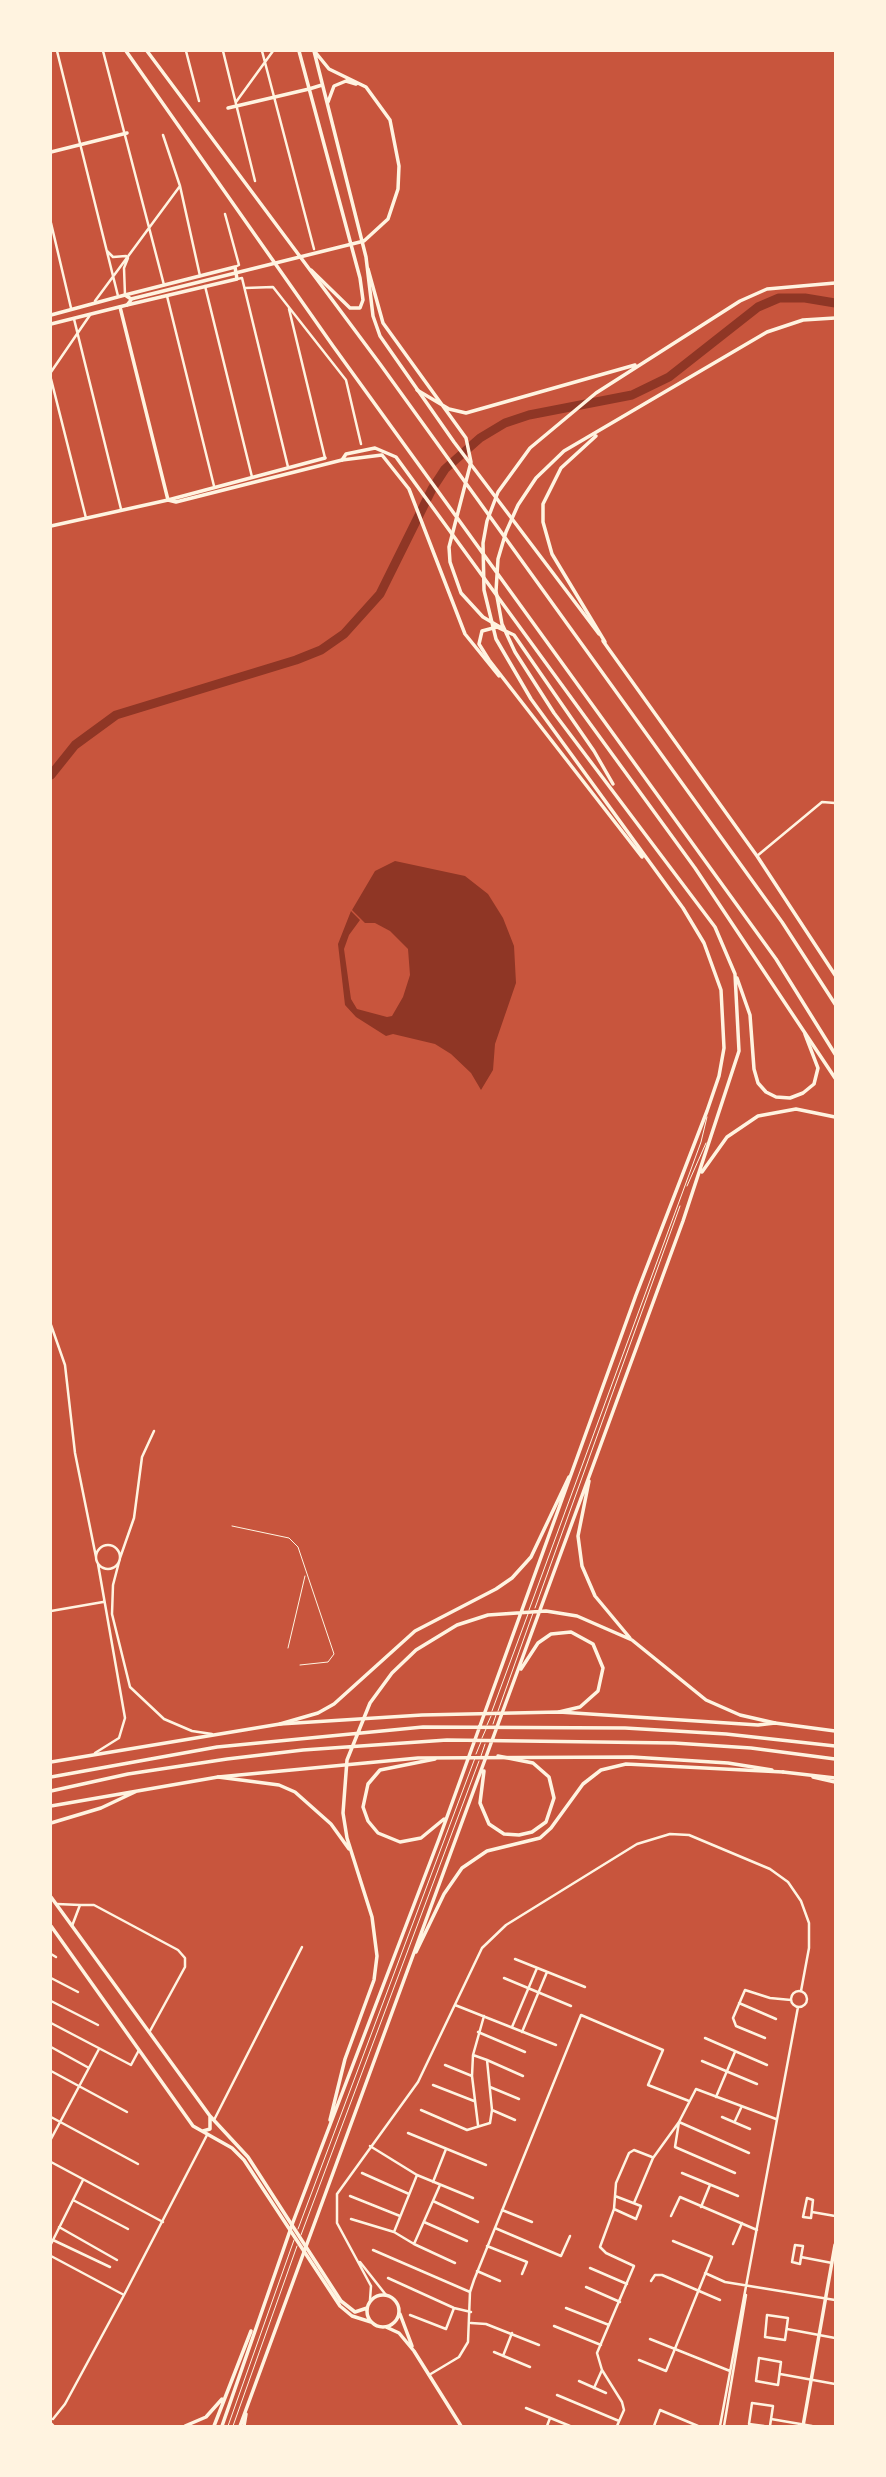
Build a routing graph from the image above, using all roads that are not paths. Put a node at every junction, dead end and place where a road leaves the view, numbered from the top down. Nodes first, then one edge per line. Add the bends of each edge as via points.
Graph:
1 (57, 51) edge
2 (103, 51) edge
3 (126, 51) edge
4 (147, 51) edge
5 (186, 51) edge
6 (223, 51) edge
7 (262, 51) edge
8 (273, 51) edge
9 (299, 51) edge
10 (315, 51) edge
11 (265, 62) junction
12 (322, 85) junction
13 (366, 87) junction
14 (309, 89) junction
15 (273, 97) junction
16 (199, 101) dead end
17 (235, 105) junction
18 (228, 108) dead end
19 (327, 108) junction
20 (125, 134) junction
21 (163, 135) dead end
22 (80, 145) junction
23 (51, 152) edge
24 (255, 181) dead end
25 (180, 186) junction
26 (225, 214) dead end
27 (51, 223) edge
28 (148, 227) junction
29 (363, 244) junction
30 (351, 248) junction
31 (314, 249) dead end
32 (107, 251) junction
33 (129, 255) junction
34 (234, 267) junction
35 (309, 268) junction
36 (368, 269) junction
37 (200, 276) junction
38 (113, 277) junction
39 (237, 279) junction
40 (835, 283) edge
41 (164, 285) junction
42 (205, 286) junction
43 (245, 288) junction
44 (125, 295) junction
45 (118, 296) junction
46 (167, 296) junction
47 (131, 299) junction
48 (93, 304) junction
49 (127, 305) junction
50 (120, 307) junction
51 (289, 307) junction
52 (72, 310) junction
53 (90, 314) junction
54 (51, 315) edge
55 (74, 318) junction
56 (835, 318) edge
57 (51, 324) edge
58 (78, 332) junction
59 (640, 364) junction
60 (51, 372) edge
61 (51, 379) edge
62 (417, 390) junction
63 (606, 428) junction
64 (361, 444) dead end
65 (325, 458) joint
66 (342, 460) junction
67 (288, 467) junction
68 (252, 477) junction
69 (214, 486) junction
70 (168, 500) junction
71 (121, 509) junction
72 (86, 518) junction
73 (51, 526) edge
74 (500, 628) junction
75 (605, 642) junction
76 (509, 687) junction
77 (621, 799) junction
78 (835, 803) edge
79 (757, 856) junction
80 (658, 876) junction
81 (735, 974) junction
82 (835, 975) edge
83 (835, 1004) edge
84 (805, 1034) junction
85 (835, 1054) edge
86 (835, 1078) edge
87 (707, 1111) junction
88 (835, 1117) edge
89 (711, 1139) junction
90 (698, 1177) junction
91 (687, 1186) dead end
92 (680, 1206) dead end
93 (51, 1325) edge
94 (154, 1431) dead end
95 (575, 1465) junction
96 (591, 1471) junction
97 (232, 1526) dead end
98 (96, 1557) junction
99 (120, 1560) junction
100 (98, 1564) junction
101 (305, 1574) junction
102 (103, 1602) junction
103 (51, 1611) edge
104 (533, 1620) junction
105 (632, 1640) junction
106 (288, 1648) dead end
107 (300, 1665) dead end
108 (518, 1674) junction
109 (507, 1695) junction
110 (559, 1712) junction
111 (775, 1723) junction
112 (280, 1724) junction
113 (835, 1731) edge
114 (212, 1734) junction
115 (835, 1746) edge
116 (95, 1754) junction
117 (498, 1756) junction
118 (435, 1759) junction
119 (835, 1759) edge
120 (486, 1761) junction
121 (51, 1762) edge
122 (783, 1772) junction
123 (51, 1777) edge
124 (218, 1777) junction
125 (835, 1780) edge
126 (143, 1789) junction
127 (51, 1791) edge
128 (51, 1806) edge
129 (445, 1817) junction
130 (51, 1823) edge
131 (351, 1852) junction
132 (51, 1897) edge
133 (56, 1904) junction
134 (80, 1905) junction
135 (51, 1926) edge
136 (72, 1926) junction
137 (302, 1947) dead end
138 (51, 1954) edge
139 (57, 1957) dead end
140 (515, 1959) dead end
141 (410, 1966) junction
142 (537, 1968) junction
143 (547, 1972) junction
144 (51, 1978) edge
145 (504, 1978) dead end
146 (585, 1987) dead end
147 (528, 1988) junction
148 (801, 1991) junction
149 (78, 1992) dead end
150 (539, 1993) junction
151 (791, 2000) junction
152 (51, 2001) edge
153 (739, 2003) junction
154 (455, 2004) junction
155 (571, 2006) dead end
156 (798, 2007) junction
157 (484, 2016) junction
158 (776, 2019) dead end
159 (51, 2023) edge
160 (97, 2025) dead end
161 (512, 2028) junction
162 (478, 2032) junction
163 (522, 2032) junction
164 (148, 2034) junction
165 (705, 2038) dead end
166 (765, 2038) dead end
167 (556, 2046) dead end
168 (51, 2047) edge
169 (100, 2048) junction
170 (139, 2050) junction
171 (525, 2052) dead end
172 (736, 2052) junction
173 (473, 2055) junction
174 (487, 2060) junction
175 (702, 2061) dead end
176 (445, 2065) dead end
177 (766, 2065) dead end
178 (89, 2068) junction
179 (51, 2071) edge
180 (727, 2071) junction
181 (472, 2076) junction
182 (523, 2076) dead end
183 (757, 2084) dead end
184 (433, 2085) dead end
185 (79, 2086) junction
186 (489, 2087) junction
187 (716, 2097) junction
188 (519, 2099) dead end
189 (474, 2101) junction
190 (689, 2101) junction
191 (741, 2108) junction
192 (421, 2110) dead end
193 (492, 2110) junction
194 (127, 2112) dead end
195 (51, 2117) edge
196 (722, 2117) dead end
197 (212, 2118) junction
198 (515, 2120) dead end
199 (778, 2120) junction
200 (60, 2122) junction
201 (679, 2122) junction
202 (735, 2122) junction
203 (478, 2125) junction
204 (329, 2126) junction
205 (750, 2129) dead end
206 (201, 2132) junction
207 (408, 2133) dead end
208 (207, 2135) junction
209 (51, 2138) edge
210 (370, 2147) junction
211 (446, 2148) junction
212 (749, 2153) dead end
213 (653, 2158) junction
214 (51, 2162) edge
215 (138, 2164) dead end
216 (486, 2165) dead end
217 (682, 2172) dead end
218 (362, 2173) dead end
219 (735, 2173) dead end
220 (417, 2175) junction
221 (83, 2180) junction
222 (433, 2182) junction
223 (440, 2185) junction
224 (710, 2185) junction
225 (409, 2194) junction
226 (351, 2196) dead end
227 (615, 2196) junction
228 (738, 2196) dead end
229 (473, 2198) dead end
230 (73, 2200) junction
231 (433, 2202) junction
232 (634, 2203) junction
233 (701, 2207) junction
234 (614, 2209) junction
235 (502, 2210) junction
236 (812, 2211) junction
237 (400, 2216) junction
238 (671, 2216) dead end
239 (835, 2216) edge
240 (351, 2219) dead end
241 (163, 2222) junction
242 (424, 2222) junction
243 (478, 2222) dead end
244 (532, 2222) dead end
245 (742, 2223) junction
246 (59, 2227) junction
247 (495, 2228) junction
248 (128, 2230) dead end
249 (757, 2230) junction
250 (394, 2232) junction
251 (570, 2236) dead end
252 (467, 2241) dead end
253 (673, 2241) dead end
254 (52, 2242) edge
255 (414, 2244) junction
256 (733, 2244) dead end
257 (835, 2245) edge
258 (487, 2246) junction
259 (373, 2250) dead end
260 (51, 2256) edge
261 (801, 2257) junction
262 (117, 2260) dead end
263 (358, 2260) junction
264 (455, 2263) dead end
265 (832, 2263) junction
266 (110, 2267) dead end
267 (590, 2268) dead end
268 (477, 2271) junction
269 (705, 2273) junction
270 (522, 2274) dead end
271 (388, 2278) dead end
272 (500, 2281) dead end
273 (651, 2281) dead end
274 (627, 2284) junction
275 (747, 2286) junction
276 (586, 2287) dead end
277 (698, 2291) junction
278 (470, 2292) junction
279 (124, 2295) junction
280 (386, 2295) junction
281 (825, 2299) junction
282 (370, 2300) junction
283 (720, 2300) dead end
284 (835, 2300) edge
285 (620, 2302) junction
286 (367, 2308) junction
287 (454, 2308) junction
288 (566, 2308) dead end
289 (399, 2311) junction
290 (471, 2312) junction
291 (410, 2315) dead end
292 (257, 2320) junction
293 (371, 2322) junction
294 (471, 2323) junction
295 (609, 2325) junction
296 (554, 2326) dead end
297 (386, 2327) junction
298 (787, 2329) junction
299 (512, 2333) junction
300 (819, 2334) junction
301 (835, 2338) edge
302 (650, 2339) dead end
303 (601, 2344) junction
304 (539, 2345) dead end
305 (674, 2349) junction
306 (414, 2351) junction
307 (494, 2352) dead end
308 (503, 2356) junction
309 (639, 2360) dead end
310 (530, 2367) dead end
311 (602, 2370) junction
312 (732, 2372) junction
313 (779, 2374) junction
314 (429, 2375) junction
315 (811, 2379) junction
316 (579, 2381) dead end
317 (835, 2384) edge
318 (594, 2388) junction
319 (606, 2393) dead end
320 (557, 2395) dead end
321 (223, 2398) junction
322 (526, 2408) dead end
323 (550, 2418) junction
324 (771, 2419) junction
325 (619, 2421) junction
326 (52, 2423) edge
327 (803, 2425) edge
328 (185, 2426) edge
329 (214, 2426) edge
330 (222, 2426) edge
331 (229, 2426) edge
332 (233, 2426) edge
333 (242, 2426) edge
334 (461, 2426) edge
335 (547, 2426) edge
336 (570, 2426) edge
337 (617, 2426) edge
338 (654, 2426) edge
339 (698, 2426) edge
340 (722, 2426) edge
341 (764, 2426) edge
342 (770, 2426) edge
343 (812, 2426) edge

1 - 22 street
2 - 20 street
3 - 85 main road via 768,948
4 - 35 main road
5 - 16 street
6 - 17 street
7 - 11 street
8 - 11 street
9 - 14 main road
10 - 12 main road
10 - 13 main road via 329,69
11 - 15 street
11 - 17 street
12 - 14 main road
12 - 19 main road
13 - 19 main road via 340,82 330,92
13 - 47 main road via 382,106 396,144 398,189 394,206 377,232 364,241
14 - 15 main road
14 - 30 main road
15 - 17 main road
15 - 31 street
17 - 18 main road
17 - 24 street
19 - 29 main road
20 - 22 main road
20 - 28 street
21 - 25 street
22 - 23 main road
22 - 32 street
25 - 28 street
25 - 37 street
26 - 34 street via 239,265
27 - 52 street
28 - 33 street
28 - 41 street
29 - 30 main road
29 - 36 main road
30 - 35 main road via 360,278 360,308 346,304
32 - 33 street via 121,258
32 - 38 street
33 - 38 street
33 - 44 street via 124,268
34 - 37 main road
34 - 39 main road
35 - 83 main road via 782,922
36 - 62 main road via 376,326
36 - 74 main road via 378,309 392,338 460,428 470,451 470,477 449,547 450,562 461,593
37 - 41 main road
38 - 45 street
38 - 48 street
39 - 42 main road
39 - 43 street via 242,278
40 - 59 main road via 767,289 712,316
41 - 44 main road
42 - 46 main road
42 - 68 street
43 - 51 street via 273,287
43 - 67 street
44 - 45 main road
44 - 47 main road
45 - 48 main road
45 - 50 main road
46 - 49 main road
46 - 69 street
47 - 49 main road
48 - 52 main road
49 - 50 main road
50 - 53 main road
50 - 70 main road
51 - 64 street via 345,380
51 - 65 street
52 - 54 main road
53 - 55 main road
53 - 58 street
55 - 57 main road
55 - 58 street
56 - 63 main road via 803,320 767,332
58 - 60 street
58 - 71 street
59 - 62 main road via 466,413 449,409
59 - 80 main road via 596,393 530,448 498,492 483,543 484,590 496,639 531,699
61 - 72 street
62 - 75 main road
63 - 75 main road via 561,468 543,504 552,554
63 - 77 main road via 564,451 518,505 498,559 496,591 510,643 554,713
65 - 67 main road
66 - 70 main road via 176,502
66 - 76 main road via 382,455 409,489 465,634
66 - 84 main road via 346,454 376,448 396,457 695,868
67 - 68 main road
68 - 69 main road
69 - 70 main road
70 - 71 main road
71 - 72 main road
72 - 73 main road
74 - 76 main road via 482,631 479,644
74 - 77 main road via 514,635 525,650
75 - 79 main road
76 - 80 main road
77 - 81 main road via 709,918
78 - 79 street via 822,802
79 - 82 main road
80 - 87 main road via 704,943 721,990 724,1048
81 - 84 main road via 750,1015 758,1083 776,1097 790,1098 814,1084 818,1068
81 - 89 main road via 739,1051
84 - 86 main road
87 - 95 main road
87 - 331 lane via 701,1142
88 - 90 main road via 796,1109 758,1116 727,1137
89 - 90 main road
89 - 91 lane
90 - 96 main road
92 - 104 lane
93 - 98 street via 65,1365 75,1453
94 - 99 street via 142,1457 134,1518
95 - 112 main road via 536,1548 512,1578 415,1631 334,1704
95 - 129 main road
96 - 104 main road
96 - 105 main road via 578,1536 582,1566 594,1596
97 - 101 lane via 289,1538 298,1547
98 - 99 street via 109,1545 118,1551
98 - 100 street
99 - 100 street via 107,1570
99 - 114 street via 112,1615 130,1687 164,1719
100 - 102 street
101 - 106 lane
101 - 107 lane via 334,1654 328,1662
102 - 103 street
102 - 116 street via 125,1723 119,1738
104 - 108 main road
104 - 109 lane
105 - 111 main road via 706,1700
105 - 131 main road via 594,1622 559,1613 516,1611 457,1625 416,1650 370,1703 353,1740 343,1813
108 - 109 main road
108 - 110 main road via 538,1643 551,1634 577,1634 593,1644 603,1668 598,1691 580,1707
109 - 120 main road
109 - 332 lane via 295,2250
110 - 111 main road
110 - 112 main road
111 - 113 main road
112 - 114 main road
114 - 116 main road
115 - 123 main road via 625,1728 424,1727 217,1747
116 - 121 main road
117 - 118 main road
117 - 120 main road via 533,1763 552,1782 552,1810 546,1822 529,1833 504,1833 485,1819 480,1802
117 - 122 main road via 632,1757 728,1763
118 - 124 main road via 351,1762
118 - 129 main road via 380,1770 365,1790 363,1812 377,1833 400,1842 429,1834
119 - 127 main road via 674,1743 447,1740 227,1759
120 - 141 main road
122 - 125 main road
122 - 141 main road via 626,1763 601,1770 583,1784 540,1838 487,1851 463,1868 444,1894
124 - 126 main road
124 - 131 main road via 279,1785 296,1792 331,1824
126 - 128 main road
126 - 130 main road via 102,1808
129 - 204 main road
131 - 204 main road via 372,1917 377,1956 374,1980 331,2106
132 - 133 main road
133 - 134 street
133 - 136 main road
134 - 136 street
134 - 164 street via 94,1905 185,1958 185,1967
135 - 170 main road
136 - 164 main road
137 - 197 street
138 - 139 street
140 - 142 street
141 - 333 main road
142 - 143 street
142 - 147 street
143 - 146 street
143 - 150 street
144 - 149 street
145 - 147 street
147 - 150 street
147 - 161 street
148 - 151 street
148 - 154 street via 809,1923 788,1882 770,1869 706,1841 670,1834 637,1844 489,1938
148 - 156 street via 808,2000
150 - 155 street
150 - 163 street
151 - 153 street via 745,1990
151 - 156 street
152 - 160 street
153 - 158 street
153 - 166 street via 733,2018 736,2026
154 - 157 street
154 - 210 street via 418,2082
156 - 199 street
157 - 161 street
157 - 162 street
159 - 169 street
161 - 163 street
162 - 171 street
162 - 173 street
163 - 167 street
164 - 197 main road
165 - 172 street
168 - 178 street
169 - 170 street via 131,2065
169 - 178 street
170 - 206 main road
172 - 177 street
172 - 180 street
173 - 174 street
173 - 181 street
174 - 182 street
174 - 186 street
175 - 180 street
176 - 181 street
178 - 185 street
179 - 185 street
180 - 183 street
180 - 187 street
181 - 189 street
184 - 189 street
185 - 194 street
185 - 200 street
186 - 188 street
186 - 193 street
187 - 190 street via 696,2089
187 - 191 street
189 - 203 street
190 - 201 street
190 - 235 street via 648,2085 663,2050 581,2015
191 - 199 street
191 - 202 street
192 - 203 street via 467,2130
193 - 198 street
193 - 203 street via 490,2123
195 - 200 street
196 - 202 street
197 - 206 main road via 209,2129
197 - 286 main road via 248,2157 341,2301 355,2312
199 - 249 street
200 - 209 street
200 - 215 street
201 - 212 street
201 - 213 street
201 - 219 street via 676,2147
202 - 205 street
204 - 292 main road
206 - 208 main road
207 - 211 street
208 - 241 street
208 - 293 main road via 244,2160 342,2308
210 - 220 street
210 - 263 street via 341,2186 335,2207 338,2223
211 - 216 street
211 - 222 street
213 - 227 street via 634,2150 629,2153
213 - 232 street
214 - 221 street
217 - 224 street
218 - 225 street
220 - 222 street
220 - 225 street
221 - 230 street
221 - 241 street
222 - 223 street
223 - 229 street
223 - 231 street
224 - 228 street
224 - 233 street
225 - 237 street
226 - 237 street
227 - 232 street
227 - 234 street
230 - 246 street
230 - 248 street
231 - 242 street
231 - 243 street
232 - 234 street via 641,2206 636,2219
233 - 238 street via 680,2197
233 - 245 street
234 - 274 street via 600,2247 634,2266
235 - 244 street
235 - 247 street
236 - 236 street via 811,2218 803,2217 807,2198 813,2200
236 - 239 street
237 - 250 street
240 - 250 street
241 - 279 street
242 - 252 street
242 - 255 street
245 - 249 street
245 - 256 street
246 - 254 street
246 - 262 street
247 - 251 street via 561,2256
247 - 258 street
249 - 275 street
250 - 255 street
253 - 269 street via 712,2257
254 - 266 street
255 - 264 street
257 - 265 main road
258 - 268 street
258 - 270 street via 527,2262
259 - 278 street
260 - 279 street
261 - 261 street via 800,2264 792,2262 795,2245 803,2246
261 - 265 street
263 - 280 street
263 - 282 street via 371,2286
265 - 281 main road
267 - 274 street
268 - 272 street
268 - 278 street
269 - 275 street
269 - 277 street
271 - 287 street
273 - 277 street via 662,2275
274 - 285 street
275 - 281 street
275 - 312 street
276 - 285 street
277 - 283 street
277 - 305 street
278 - 290 street
279 - 326 street
280 - 282 main road
280 - 289 main road via 395,2300
281 - 284 street
281 - 300 main road
282 - 286 main road
285 - 295 street
286 - 293 main road
287 - 290 street
287 - 291 street via 446,2329
288 - 295 street
289 - 297 main road
289 - 306 main road
290 - 294 street
292 - 321 main road
292 - 330 main road
293 - 297 main road
294 - 299 street
294 - 314 street via 459,2357
295 - 303 street
296 - 303 street
297 - 306 main road via 399,2333
298 - 298 street via 785,2340 765,2337 768,2315 788,2318
298 - 300 street
299 - 304 street
299 - 308 street
300 - 301 street
300 - 315 main road
302 - 305 street
303 - 311 street via 597,2353
305 - 309 street via 666,2371
305 - 312 street
306 - 314 main road
307 - 308 street
308 - 310 street
311 - 318 street
311 - 325 street via 622,2402
312 - 340 street
313 - 313 street via 778,2385 756,2381 759,2358 781,2362
313 - 315 street
314 - 334 main road
315 - 317 street
315 - 327 main road
316 - 318 street
318 - 319 street
320 - 325 street
321 - 328 main road via 206,2417
321 - 329 main road
322 - 323 street
323 - 335 street
323 - 336 street
324 - 327 street
324 - 341 street via 773,2406 752,2403 749,2424
324 - 342 street
325 - 337 street
327 - 343 street
338 - 339 street via 660,2410

